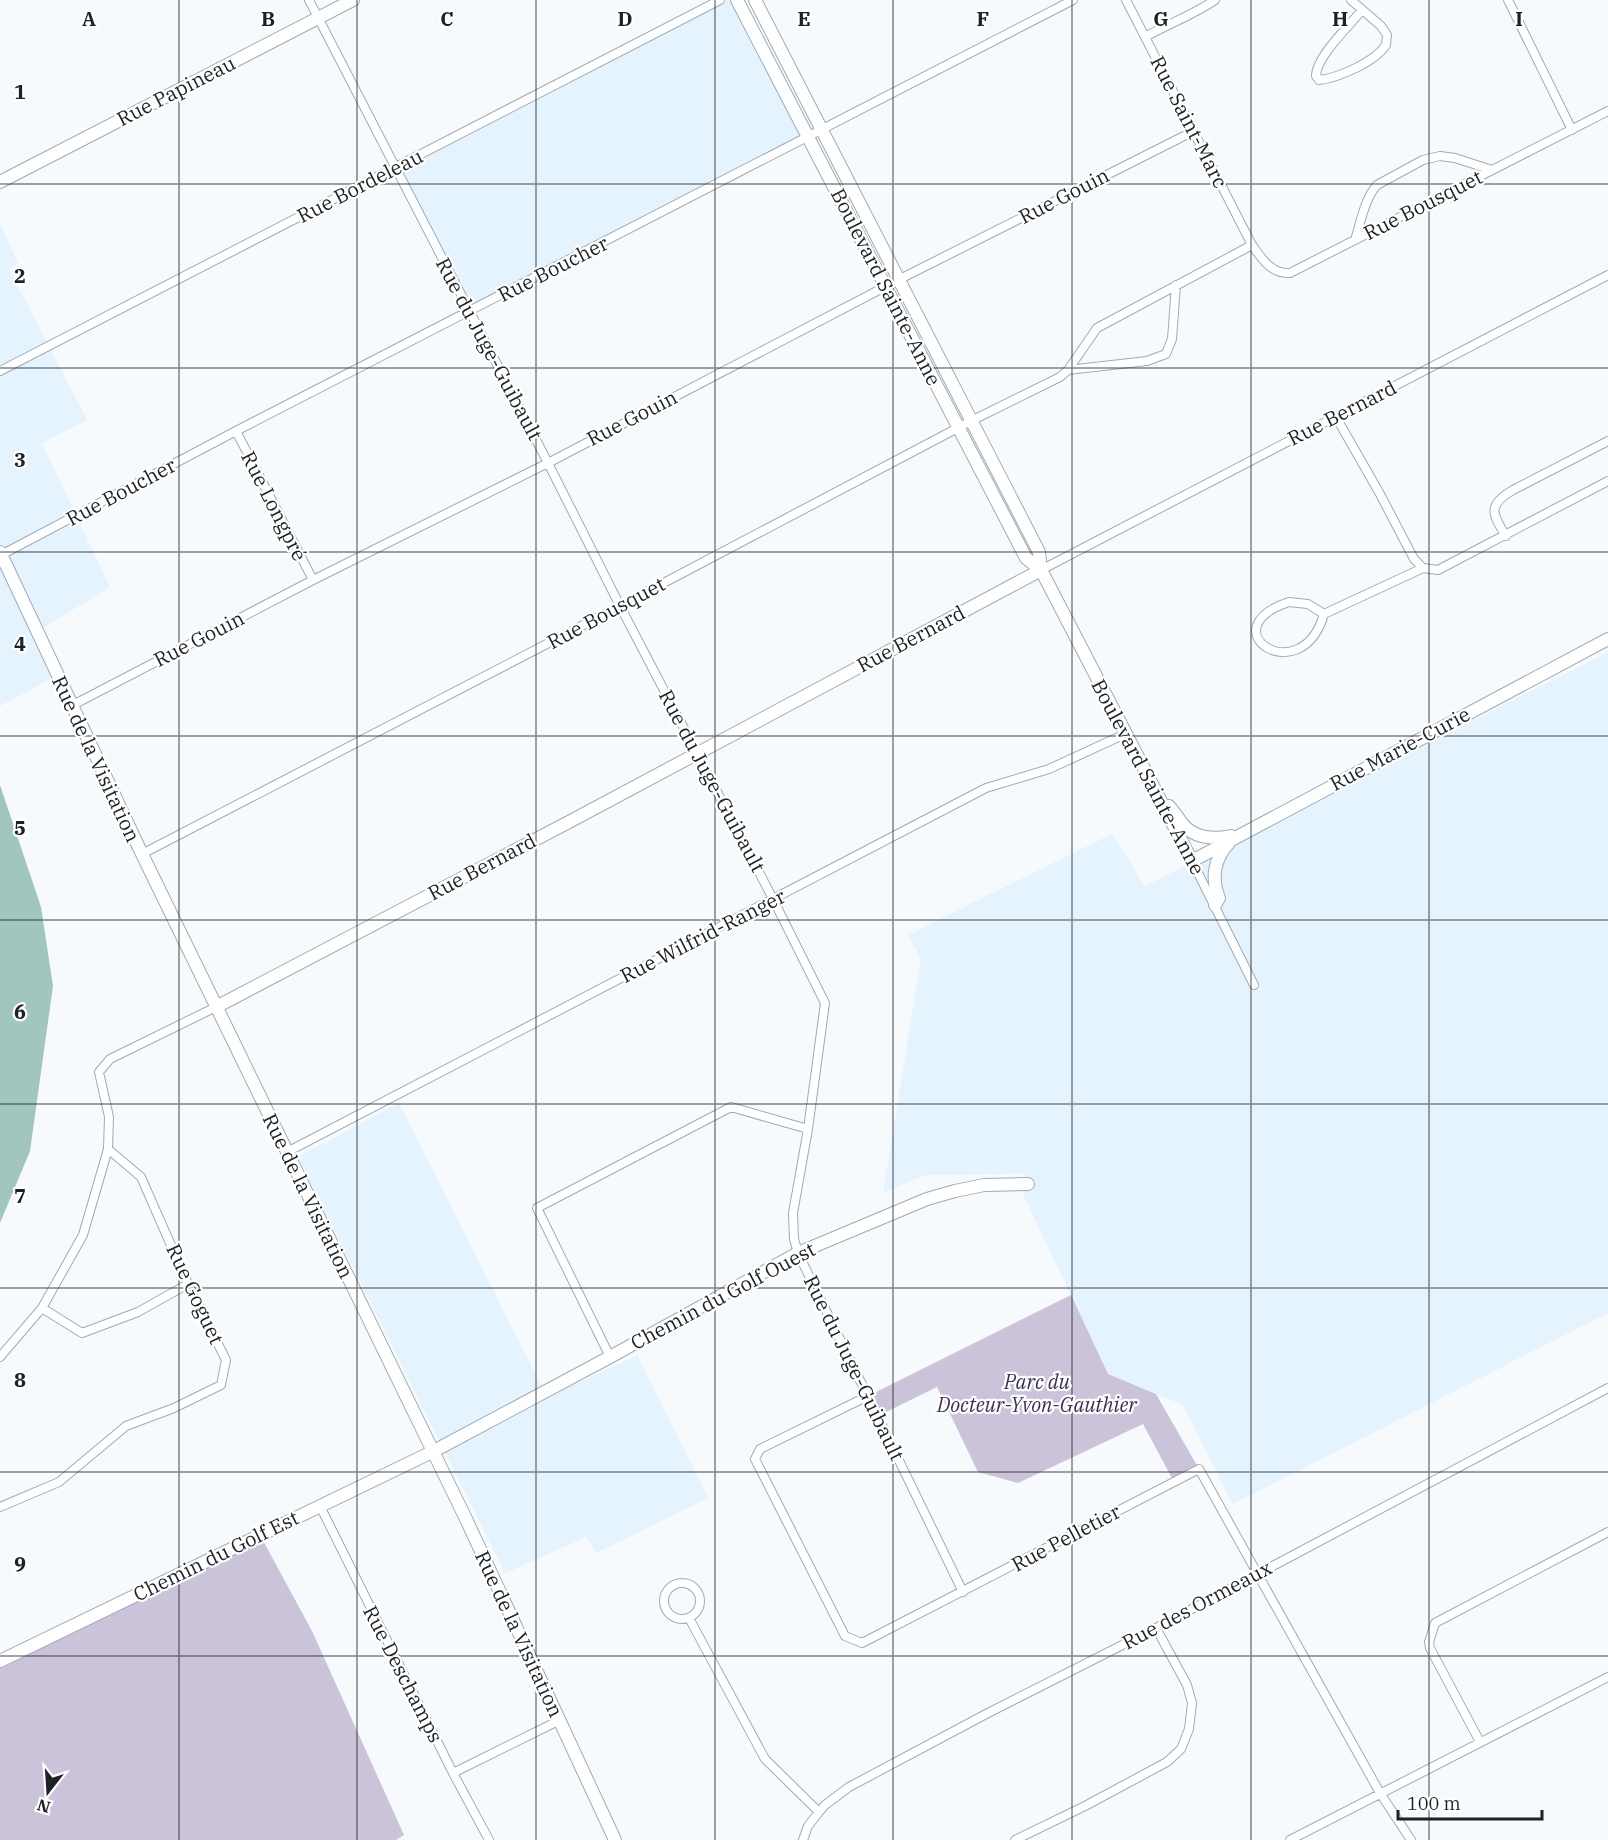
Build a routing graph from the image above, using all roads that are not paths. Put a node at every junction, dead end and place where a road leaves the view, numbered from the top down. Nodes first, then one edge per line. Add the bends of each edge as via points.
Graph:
1 (309, 0) edge
2 (353, 0) edge
3 (720, 0) edge
4 (737, 0) edge
5 (755, 0) edge
6 (1073, 0) edge
7 (1126, 0) edge
8 (1215, 0) edge
9 (1351, 0) edge
10 (1508, 0) edge
11 (1362, 10) junction
12 (318, 18) junction
13 (1145, 37) junction
14 (1608, 111) edge
15 (822, 129) junction
16 (1572, 130) junction
17 (1194, 131) junction
18 (809, 136) junction
19 (396, 168) junction
20 (1492, 170) junction
21 (0, 182) edge
22 (1355, 240) junction
23 (1252, 245) junction
24 (1608, 275) edge
25 (900, 279) junction
26 (1176, 285) junction
27 (885, 286) junction
28 (470, 312) junction
29 (1068, 370) junction
30 (0, 371) edge
31 (1336, 417) junction
32 (971, 421) junction
33 (958, 428) junction
34 (236, 431) junction
35 (1608, 441) edge
36 (548, 463) junction
37 (1608, 481) edge
38 (1506, 536) junction
39 (1, 554) edge
40 (1423, 568) junction
41 (1041, 570) junction
42 (313, 580) junction
43 (620, 606) junction
44 (1324, 614) junction
45 (1608, 639) edge
46 (71, 706) junction
47 (1125, 734) junction
48 (697, 753) junction
49 (1156, 794) junction
50 (1249, 829) junction
51 (1236, 836) junction
52 (142, 854) junction
53 (1192, 861) junction
54 (773, 900) junction
55 (1215, 905) junction
56 (1254, 985) dead end
57 (216, 1007) junction
58 (808, 1129) junction
59 (108, 1149) junction
60 (287, 1152) junction
61 (1028, 1184) dead end
62 (798, 1253) junction
63 (188, 1284) junction
64 (42, 1308) junction
65 (0, 1357) edge
66 (610, 1357) junction
67 (1608, 1388) edge
68 (868, 1396) junction
69 (432, 1452) junction
70 (320, 1506) junction
71 (0, 1507) edge
72 (1608, 1532) edge
73 (1258, 1573) junction
74 (963, 1592) junction
75 (689, 1618) junction
76 (1156, 1628) junction
77 (0, 1661) edge
78 (1608, 1677) edge
79 (560, 1720) junction
80 (1480, 1742) junction
81 (453, 1773) junction
82 (1380, 1793) junction
83 (819, 1812) junction
84 (489, 1840) edge
85 (615, 1840) edge
86 (803, 1840) edge
87 (1015, 1840) edge
88 (1290, 1840) edge
89 (1411, 1840) edge

1 - 12 street, Rue du Juge-Guibault
2 - 12 street, Rue Papineau
3 - 19 street, Rue Bordeleau
4 - 18 street, Boulevard Sainte-Anne
5 - 15 street, Boulevard Sainte-Anne
6 - 15 street, Rue Boucher
7 - 13 street, Rue Saint-Marc
8 - 13 street
9 - 11 street
10 - 16 street
11 - 11 street via 1381,26 1387,35 1386,45 1367,61 1332,79 1319,80 1316,70 1322,60
12 - 19 street, Rue du Juge-Guibault
12 - 21 street, Rue Papineau
13 - 17 street, Rue Saint-Marc
14 - 16 street, Rue Bousquet
15 - 18 street, Rue Boucher
15 - 25 street, Boulevard Sainte-Anne
16 - 20 street, Rue Bousquet
17 - 23 street, Rue Saint-Marc
17 - 25 street, Rue Gouin
18 - 27 street, Boulevard Sainte-Anne
18 - 28 street, Rue Boucher
19 - 28 street, Rue du Juge-Guibault
19 - 30 street, Rue Bordeleau
20 - 22 street, Rue Bousquet
20 - 22 street, Rue Bousquet via 1445,156 1423,160 1377,185 1367,201
22 - 23 street, Rue Bousquet via 1290,273 1270,267
23 - 26 street, Rue Bousquet
24 - 31 street, Rue Bernard
25 - 27 street, Rue Gouin
25 - 32 street, Boulevard Sainte-Anne
26 - 29 street, Rue Bousquet via 1097,328
26 - 29 street, Rue Bousquet via 1172,339 1166,354 1147,361
27 - 33 street, Boulevard Sainte-Anne
27 - 36 street, Rue Gouin
28 - 34 street, Rue Boucher
28 - 36 street, Rue du Juge-Guibault
29 - 32 street, Rue Bousquet
31 - 40 street via 1414,559
31 - 41 street, Rue Bernard
32 - 33 street, Rue Bousquet
32 - 41 street, Boulevard Sainte-Anne via 1039,552
33 - 41 street, Boulevard Sainte-Anne via 1026,558
33 - 43 street, Rue Bousquet
34 - 39 street, Rue Boucher
34 - 42 street, Rue Longpré
35 - 38 street via 1500,499 1494,518
36 - 42 street, Rue Gouin
36 - 43 street, Rue du Juge-Guibault
37 - 38 street
38 - 40 street via 1438,570
39 - 46 street, Rue de la Visitation
40 - 44 street
41 - 47 street, Boulevard Sainte-Anne
41 - 48 street, Rue Bernard
42 - 46 street, Rue Gouin
43 - 48 street, Rue du Juge-Guibault
43 - 52 street, Rue Bousquet
44 - 44 street via 1308,604 1289,602 1275,606 1258,621 1256,633 1260,644 1273,652 1289,653 1300,648 1320,628
45 - 50 street, Rue Marie-Curie
46 - 52 street, Rue de la Visitation
47 - 49 street, Boulevard Sainte-Anne
47 - 54 street, Rue Wilfrid-Ranger via 1049,770 986,788
48 - 54 street, Rue du Juge-Guibault
48 - 57 street, Rue Bernard
49 - 50 street via 1197,835 1230,837
49 - 53 street, Boulevard Sainte-Anne
50 - 51 street, Rue Marie-Curie
51 - 53 street, Rue Marie-Curie
51 - 55 street via 1218,861 1214,885 1219,898
52 - 57 street, Rue de la Visitation
53 - 55 street, Boulevard Sainte-Anne
54 - 58 street, Rue du Juge-Guibault via 825,1003
54 - 60 street, Rue Wilfrid-Ranger
55 - 56 street, Boulevard Sainte-Anne
57 - 59 street via 110,1059 99,1072 109,1117
57 - 60 street, Rue de la Visitation
58 - 62 street, Rue du Juge-Guibault via 794,1213
58 - 66 street via 731,1107 537,1209
59 - 63 street, Rue Goguet via 141,1177
59 - 64 street via 83,1235
60 - 69 street, Rue de la Visitation
61 - 62 street, Chemin du Golf Ouest via 984,1185 936,1196
62 - 66 street, Chemin du Golf Ouest
62 - 68 street, Rue du Juge-Guibault
63 - 64 street via 138,1312 82,1332
63 - 71 street, Rue Goguet via 226,1360 220,1385 126,1426 59,1482
64 - 65 street
66 - 69 street, Chemin du Golf Ouest
67 - 73 street, Rue des Ormeaux
68 - 74 street, Rue du Juge-Guibault
68 - 74 street, Rue Pelletier via 760,1449 755,1459 844,1636 862,1643
69 - 70 street, Chemin du Golf Est
69 - 79 street, Rue de la Visitation
70 - 77 street, Chemin du Golf Est
70 - 81 street, Rue Deschamps
72 - 80 street via 1435,1623 1430,1648
73 - 74 street, Rue Pelletier via 1199,1469
73 - 76 street, Rue des Ormeaux
73 - 82 street, Rue Pelletier
75 - 75 street via 677,1618 667,1612 665,1594 673,1585 684,1583 698,1593 700,1605
75 - 83 street via 765,1759
76 - 83 street, Rue des Ormeaux via 849,1787
76 - 87 street via 1187,1684 1192,1703 1189,1729 1181,1749 1167,1762
78 - 80 street
79 - 81 street
79 - 85 street, Rue de la Visitation
80 - 82 street
81 - 84 street, Rue Deschamps
82 - 88 street
82 - 89 street, Rue Pelletier
83 - 86 street, Rue des Ormeaux

